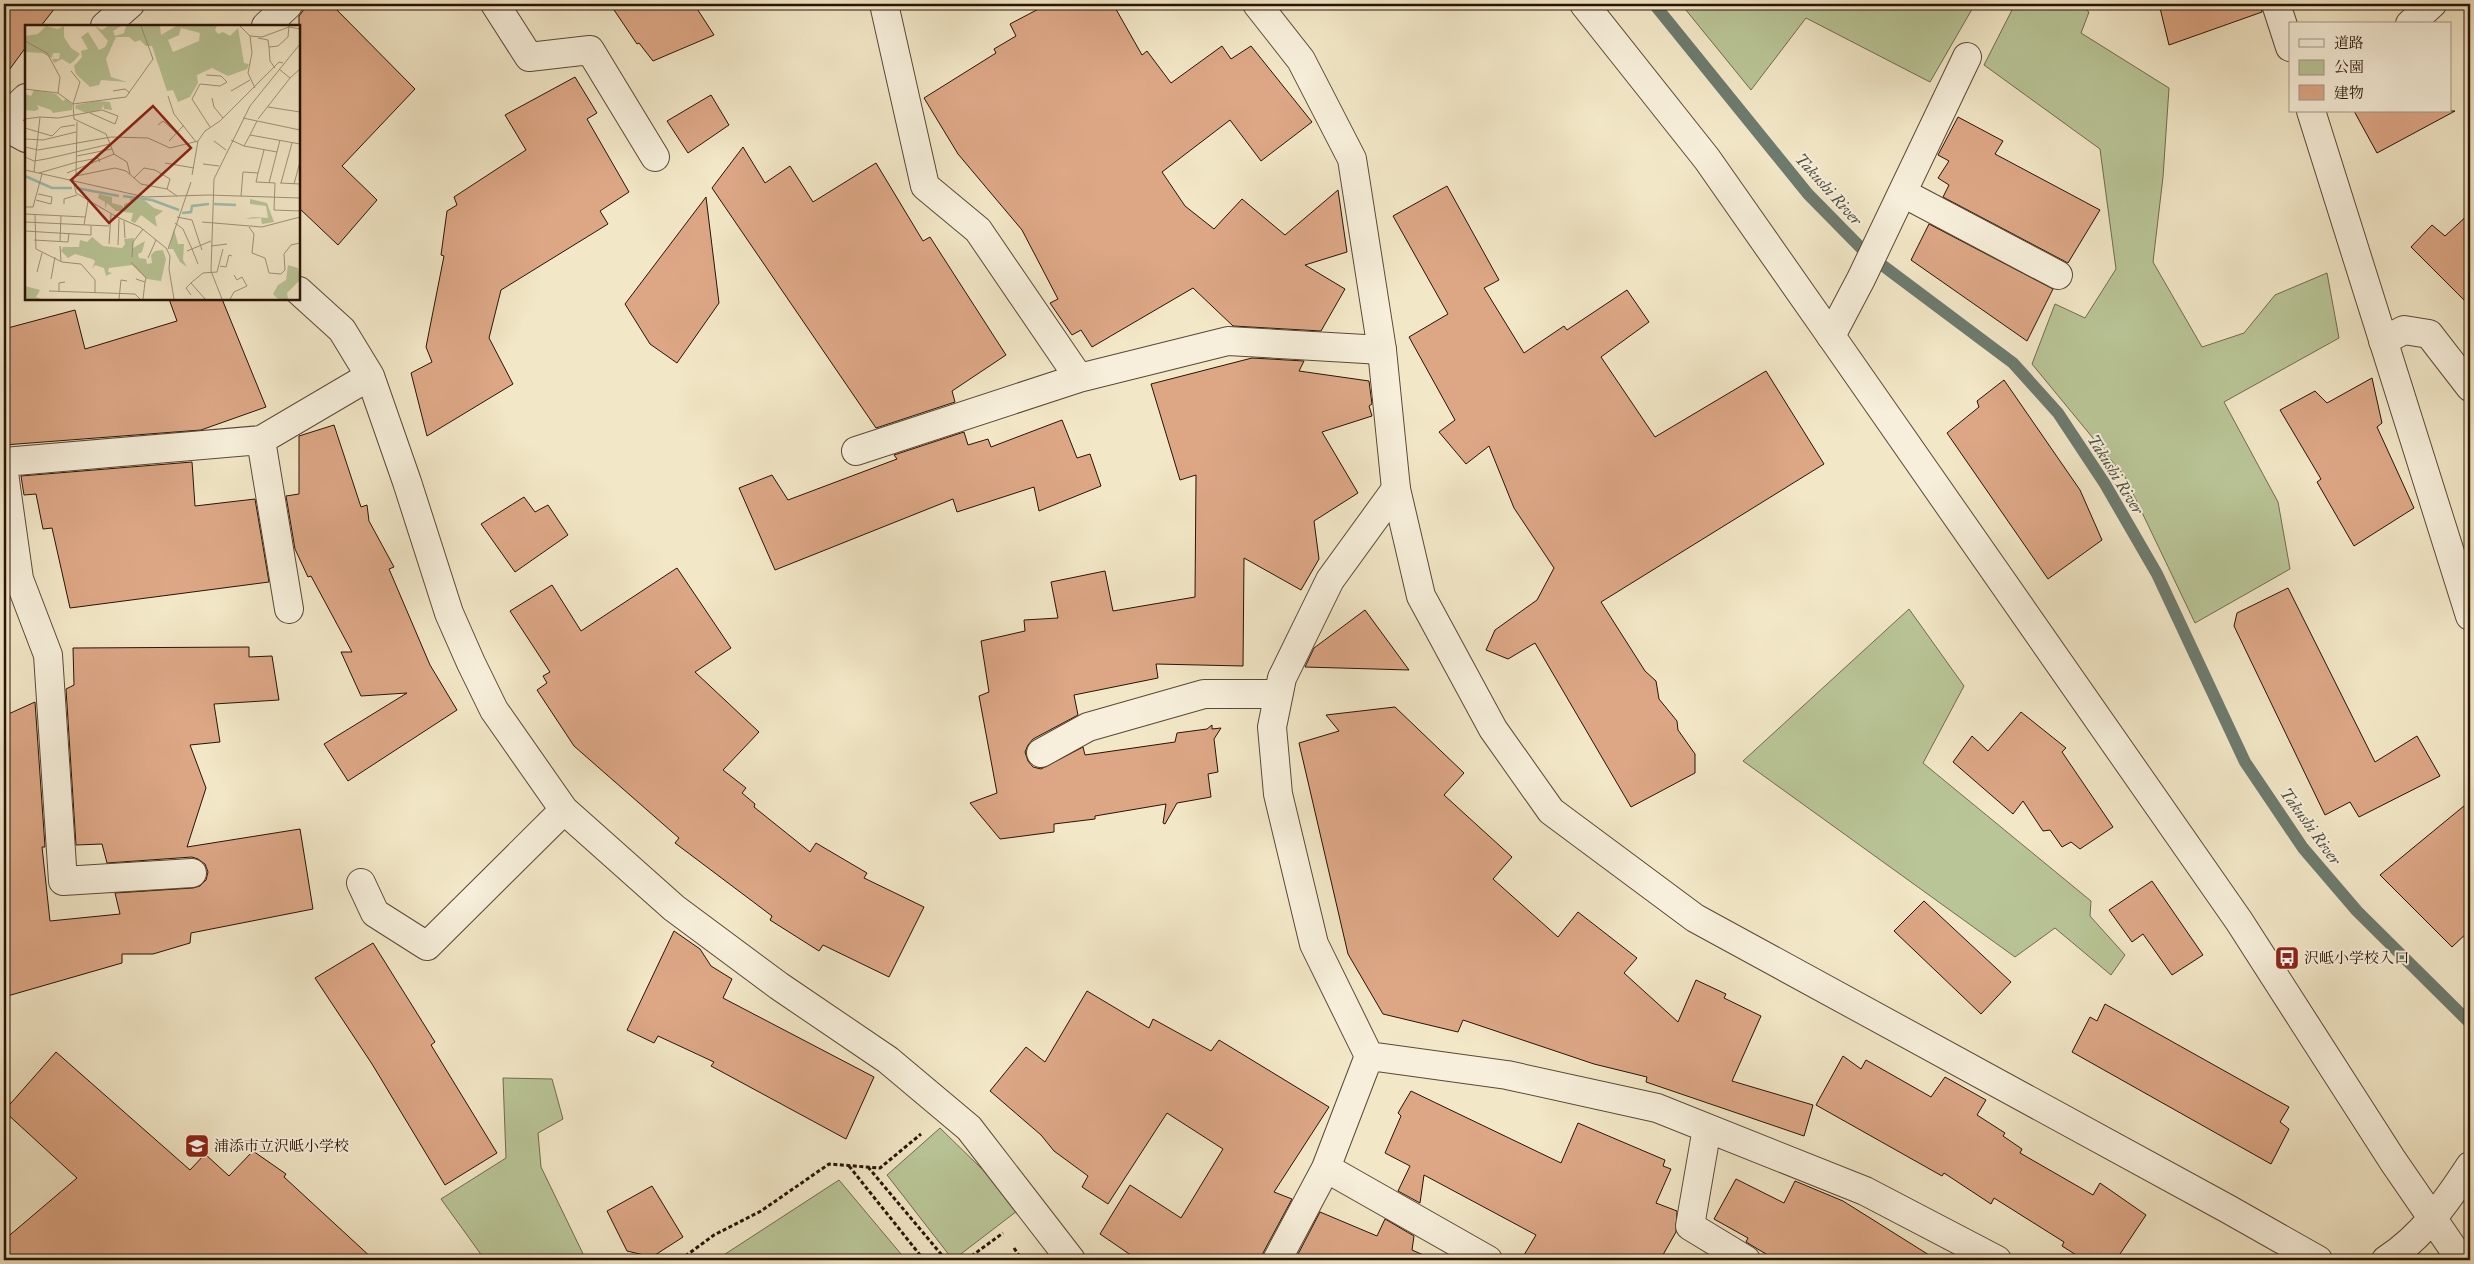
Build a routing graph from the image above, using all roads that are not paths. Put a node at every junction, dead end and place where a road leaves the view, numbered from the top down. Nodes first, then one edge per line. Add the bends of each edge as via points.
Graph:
1 (130, 4) edge
2 (495, 4) edge
3 (884, 4) edge
4 (1257, 4) edge
5 (1584, 4) edge
6 (2276, 4) edge
7 (2432, 4) edge
8 (288, 5) edge
9 (2412, 22) edge
10 (106, 25) edge
11 (267, 25) edge
12 (2289, 44) edge
13 (1967, 57) dead end
14 (25, 99) edge
15 (2311, 112) edge
16 (4, 119) edge
17 (4, 126) edge
18 (25, 137) edge
19 (655, 157) dead end
20 (1903, 193) junction
21 (2058, 275) dead end
22 (300, 291) edge
23 (1831, 336) junction
24 (2383, 341) junction
25 (1382, 350) junction
26 (370, 376) junction
27 (1079, 378) junction
28 (2470, 387) edge
29 (261, 440) junction
30 (856, 451) dead end
31 (4, 462) edge
32 (4, 473) edge
33 (1396, 489) junction
34 (289, 610) dead end
35 (2470, 616) edge
36 (1278, 694) junction
37 (1041, 752) dead end
38 (564, 810) junction
39 (192, 873) dead end
40 (361, 883) dead end
41 (1370, 1056) junction
42 (1707, 1128) junction
43 (2470, 1166) edge
44 (1326, 1168) junction
45 (2432, 1218) junction
46 (2309, 1258) edge
47 (1071, 1260) edge
48 (1277, 1260) edge
49 (1488, 1260) edge
50 (1746, 1260) edge
51 (1997, 1260) edge
52 (2386, 1260) edge
53 (2461, 1260) edge

1 - 10 street
2 - 19 street via 529,58 590,50
3 - 27 street via 924,186 978,230
4 - 25 street via 1302,60 1352,159
5 - 23 street via 1707,159
6 - 12 street
7 - 9 street
8 - 11 street
13 - 20 street
14 - 16 street
15 - 24 street
17 - 18 street
20 - 21 street
20 - 23 street
22 - 26 street via 342,330
23 - 45 street via 2239,921
24 - 28 street via 2404,330 2429,334
24 - 35 street
25 - 27 street via 1228,341
25 - 33 street
26 - 29 street
26 - 38 street via 449,613 471,663 494,710
27 - 30 street
29 - 31 street
29 - 34 street
32 - 39 street via 19,579 48,655 63,882
33 - 36 street via 1330,580 1282,678
33 - 46 street via 1421,596 1493,729 1551,811 1695,918 2228,1209
36 - 37 street via 1204,694 1088,727
36 - 41 street via 1272,727 1278,794 1314,944
38 - 40 street via 427,946 375,913
38 - 47 street via 674,908 779,986 888,1060 969,1128
41 - 42 street via 1516,1077 1658,1108
41 - 44 street
42 - 50 street via 1690,1226
42 - 51 street via 1865,1191
43 - 45 street
44 - 48 street
44 - 49 street
45 - 52 street via 2412,1242
45 - 53 street

